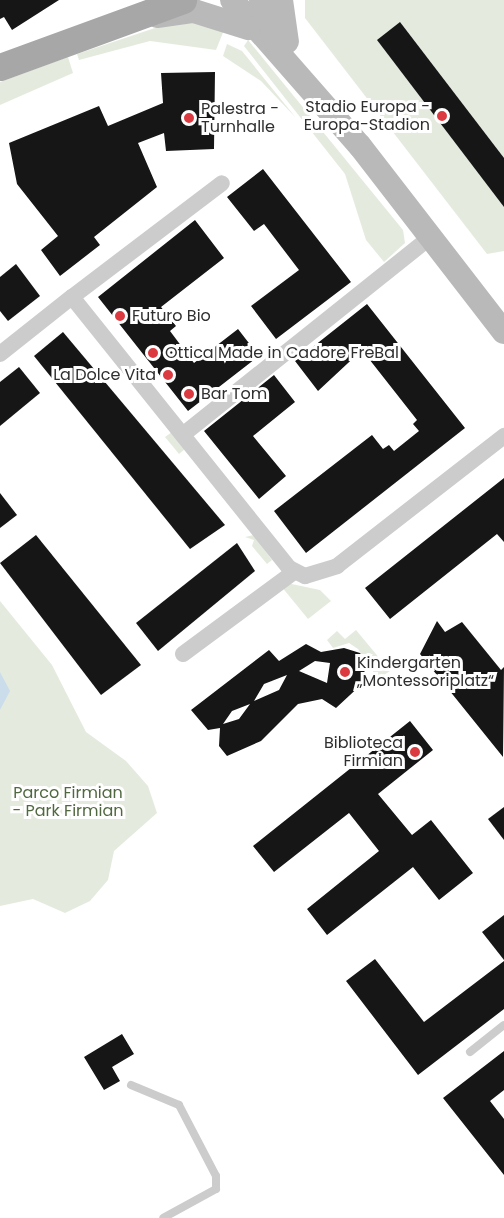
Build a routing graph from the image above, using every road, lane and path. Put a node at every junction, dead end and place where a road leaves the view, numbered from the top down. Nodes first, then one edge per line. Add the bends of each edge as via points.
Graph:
1 (183, 0) edge
2 (232, 0) edge
3 (261, 0) edge
4 (281, 0) edge
5 (137, 18) junction
6 (269, 45) junction
7 (0, 67) edge
8 (312, 92) junction
9 (222, 183) dead end
10 (432, 236) junction
11 (72, 297) junction
12 (504, 332) edge
13 (0, 354) edge
14 (185, 433) junction
15 (504, 436) edge
16 (295, 571) junction
17 (183, 654) dead end
18 (504, 1025) edge
19 (470, 1052) dead end
20 (131, 1085) dead end
21 (163, 1218) edge

1 - 5 main road
2 - 6 main road
3 - 8 main road via 272,34
4 - 8 main road via 284,32
5 - 6 main road via 194,11 226,17
5 - 7 main road
6 - 8 main road
8 - 10 main road
9 - 11 street
10 - 12 main road
10 - 14 street
11 - 13 street
11 - 14 street
14 - 16 street
15 - 16 street via 337,566 305,576
16 - 17 street
18 - 19 lane
20 - 21 lane via 179,1105 216,1176 216,1189

